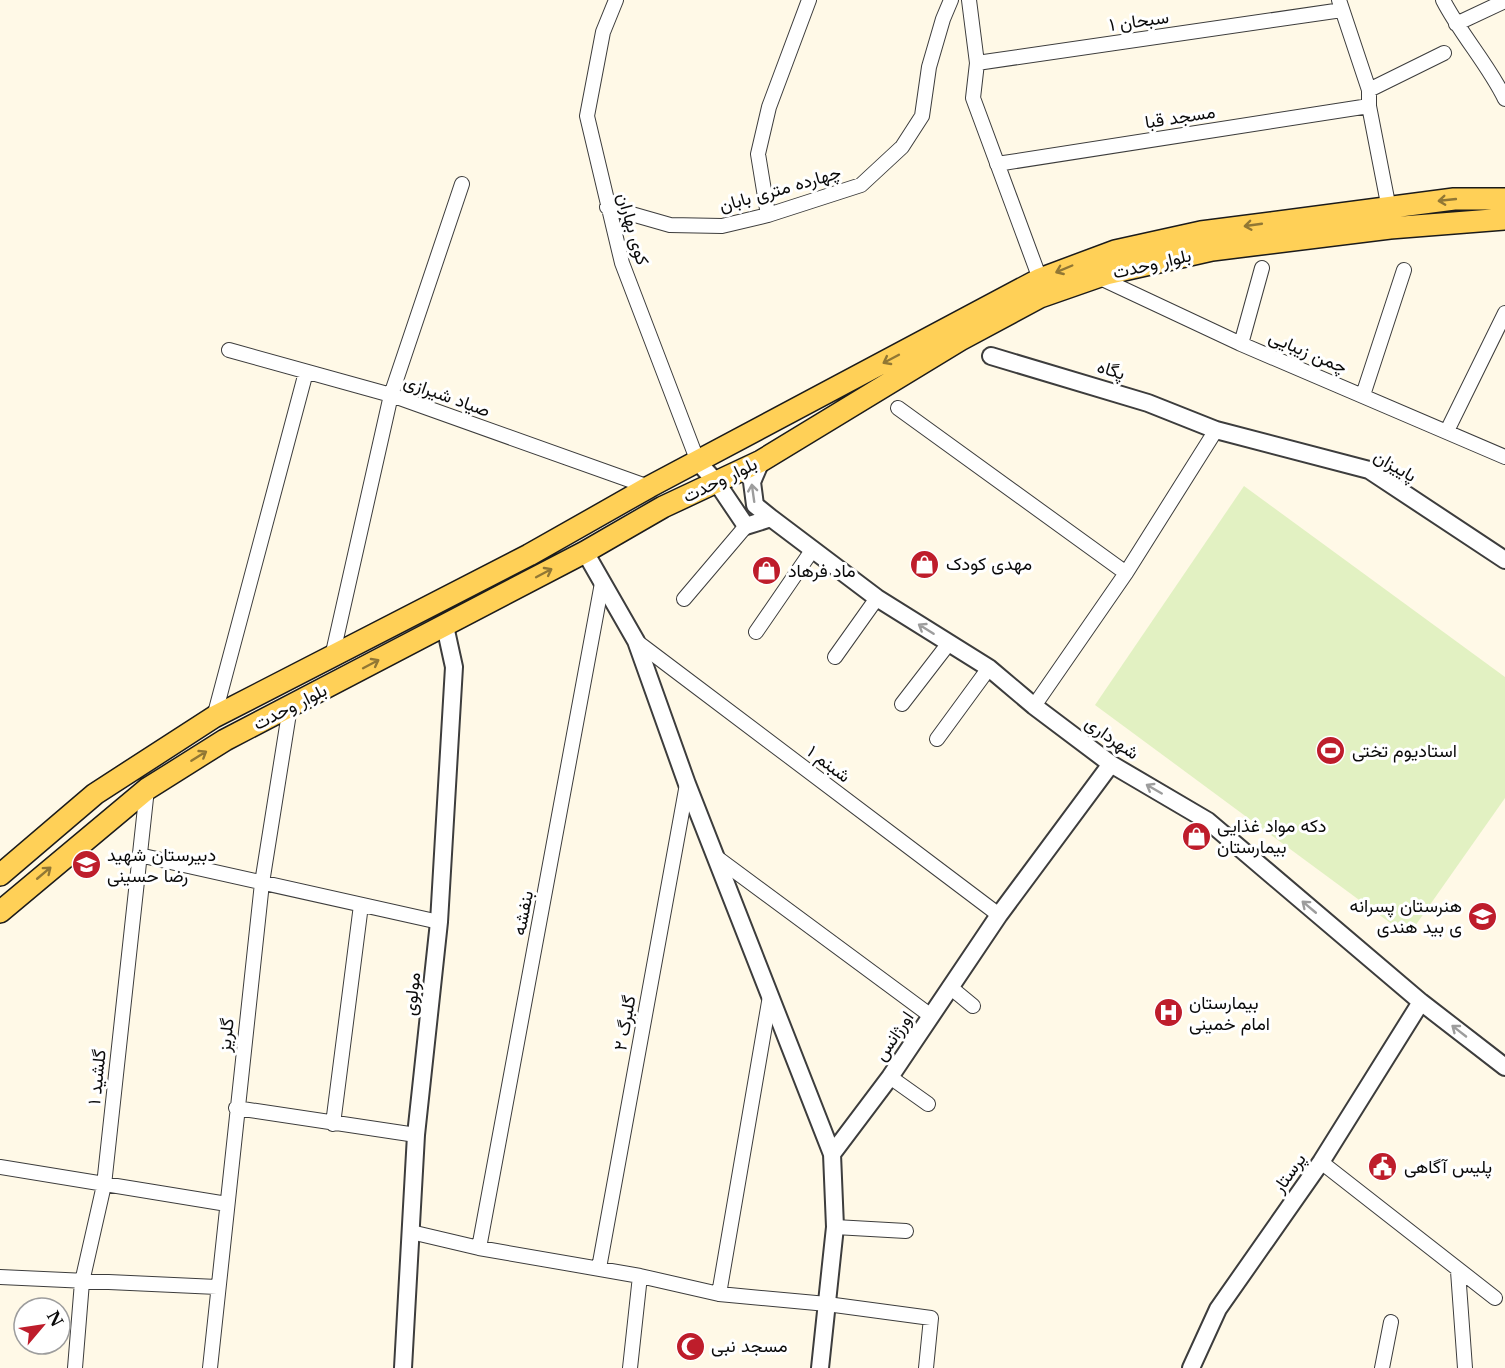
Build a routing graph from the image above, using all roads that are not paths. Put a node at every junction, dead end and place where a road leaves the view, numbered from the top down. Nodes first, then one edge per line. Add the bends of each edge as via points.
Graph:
1 (616, 0) edge
2 (809, 0) edge
3 (951, 0) edge
4 (969, 0) edge
5 (1443, 0) edge
6 (1505, 2) edge
7 (1340, 5) edge
8 (1456, 24) junction
9 (1444, 53) dead end
10 (976, 63) junction
11 (1500, 79) edge
12 (1369, 90) junction
13 (1505, 99) edge
14 (1369, 106) junction
15 (997, 164) junction
16 (462, 184) dead end
17 (1505, 199) edge
18 (1391, 206) junction
19 (607, 207) junction
20 (768, 215) junction
21 (1505, 219) edge
22 (1390, 228) junction
23 (1262, 268) dead end
24 (1404, 270) dead end
25 (1098, 277) junction
26 (1040, 279) junction
27 (1505, 313) edge
28 (1241, 344) junction
29 (229, 350) dead end
30 (991, 356) dead end
31 (306, 372) junction
32 (391, 395) junction
33 (1363, 395) junction
34 (898, 408) dead end
35 (1216, 430) junction
36 (1447, 431) junction
37 (1505, 457) edge
38 (761, 461) junction
39 (698, 462) junction
40 (717, 483) junction
41 (648, 487) junction
42 (771, 518) junction
43 (746, 526) junction
44 (813, 549) junction
45 (585, 552) junction
46 (1505, 560) edge
47 (1126, 573) junction
48 (602, 583) junction
49 (877, 598) junction
50 (684, 599) dead end
51 (445, 626) junction
52 (756, 632) dead end
53 (636, 641) junction
54 (949, 643) junction
55 (332, 657) junction
56 (835, 657) dead end
57 (989, 668) junction
58 (902, 704) dead end
59 (1034, 706) junction
60 (290, 707) junction
61 (214, 717) junction
62 (937, 739) dead end
63 (1111, 764) junction
64 (687, 784) junction
65 (147, 789) junction
66 (139, 855) junction
67 (716, 858) junction
68 (0, 875) edge
69 (262, 883) junction
70 (361, 905) junction
71 (0, 912) edge
72 (999, 915) junction
73 (439, 922) junction
74 (950, 987) junction
75 (770, 996) junction
76 (1421, 1002) junction
77 (973, 1006) dead end
78 (931, 1016) junction
79 (1505, 1067) edge
80 (890, 1077) junction
81 (928, 1104) dead end
82 (236, 1108) junction
83 (333, 1124) junction
84 (416, 1135) junction
85 (832, 1154) junction
86 (1320, 1162) junction
87 (0, 1167) edge
88 (104, 1185) junction
89 (227, 1204) junction
90 (835, 1227) junction
91 (906, 1231) dead end
92 (411, 1232) junction
93 (479, 1248) junction
94 (599, 1268) junction
95 (1458, 1271) junction
96 (640, 1275) junction
97 (0, 1277) edge
98 (82, 1282) junction
99 (217, 1287) junction
100 (719, 1294) junction
101 (1495, 1298) dead end
102 (827, 1304) junction
103 (1392, 1322) dead end
104 (75, 1368) edge
105 (210, 1368) edge
106 (403, 1368) edge
107 (630, 1368) edge
108 (820, 1368) edge
109 (926, 1368) edge
110 (1191, 1368) edge
111 (1382, 1368) edge
112 (1465, 1368) edge

1 - 19 street, کوی بهاران via 603,32 587,116
2 - 20 street via 769,107 758,154
3 - 20 street, چهارده متری بابان via 928,67 922,116 902,147 861,185
4 - 10 street
5 - 8 street
6 - 8 street
7 - 10 street, سبحان ۱
7 - 12 street
8 - 11 street
9 - 12 street
10 - 15 street via 973,98
11 - 13 street
12 - 14 street
14 - 15 street, مسجد قبا
14 - 18 street
15 - 26 street
16 - 32 street
17 -> 18 main road, بلوار وحدت via 1454,199
18 - 22 street
18 -> 26 main road, بلوار وحدت via 1201,232 1115,251
19 - 20 street, چهارده متری بابان via 670,225 722,226
19 - 39 street, کوی بهاران via 622,263
21 - 22 main road, بلوار وحدت
22 - 25 main road, بلوار وحدت via 1212,250
23 - 28 street
24 - 33 street
25 - 28 street, چمن زیبایی
25 - 38 main road, بلوار وحدت via 1040,297 960,340
26 -> 39 main road, بلوار وحدت
27 - 36 street
28 - 33 street, چمن زیبایی
29 - 31 street, صیاد شیرازی
30 - 35 street, پگاه via 1148,403
31 - 32 street, صیاد شیرازی
31 - 61 street
32 - 41 street, صیاد شیرازی
32 - 55 street
33 - 36 street, چمن زیبایی
34 - 47 street
35 - 46 street, پاییزان via 1369,470
35 - 47 street
36 - 37 street, چمن زیبایی
38 - 40 main road, بلوار وحدت
42 -> 38 street, شهرداری via 755,505 752,482
39 - 40 street
39 - 41 main road, بلوار وحدت
40 - 43 street
40 - 45 main road, بلوار وحدت via 663,507
41 - 55 main road, بلوار وحدت via 529,555
42 - 43 street
42 - 44 street, شهرداری
43 - 50 street
44 - 49 street, شهرداری
44 - 52 street
45 - 48 street
51 -> 45 main road, بلوار وحدت
47 - 59 street
48 - 53 street
48 - 93 street, بنفشه
54 -> 49 street, شهرداری
49 - 56 street
60 -> 51 main road, بلوار وحدت
51 - 73 street, مولوی via 454,667
53 - 64 street
53 - 72 street, شبنم ۱
54 - 57 street, شهرداری
54 - 58 street
55 - 61 main road, بلوار وحدت
57 - 59 street, شهرداری
57 - 62 street
59 - 63 street, شهرداری
65 -> 60 main road, بلوار وحدت via 225,740
60 - 69 street, گلریز
61 - 68 main road, بلوار وحدت via 95,794
63 - 72 street, اورژانس
76 -> 63 street, شهرداری via 1208,821
64 - 67 street
64 - 94 street, گلبرگ ۲
65 - 66 street, گلشید ۱
71 -> 65 main road, بلوار وحدت
66 - 69 street
66 - 88 street, گلشید ۱
67 - 75 street
67 - 78 street
69 - 70 street
69 - 82 street, گلریز
70 - 73 street
70 - 83 street
72 - 74 street, اورژانس
73 - 84 street, مولوی
74 - 77 street
74 - 78 street, اورژانس
75 - 85 street
75 - 100 street
79 -> 76 street, شهرداری
76 - 86 street, پرستار
78 - 80 street, اورژانس
80 - 81 street
80 - 85 street, اورژانس
82 - 83 street
82 - 89 street, گلریز
83 - 84 street
84 - 92 street, مولوی
85 - 90 street
86 - 95 street
86 - 110 street, پرستار via 1218,1309
87 - 88 street
88 - 89 street
88 - 98 street, گلشید ۱
89 - 99 street, گلریز
90 - 91 street
90 - 102 street
92 - 93 street
92 - 106 street, مولوی
93 - 94 street
94 - 96 street
95 - 101 street
95 - 112 street
96 - 100 street
96 - 107 street
97 - 98 street
98 - 99 street
98 - 104 street, گلشید ۱
99 - 105 street, گلریز
100 - 102 street
102 - 108 street
102 - 109 street via 931,1318
103 - 111 street

